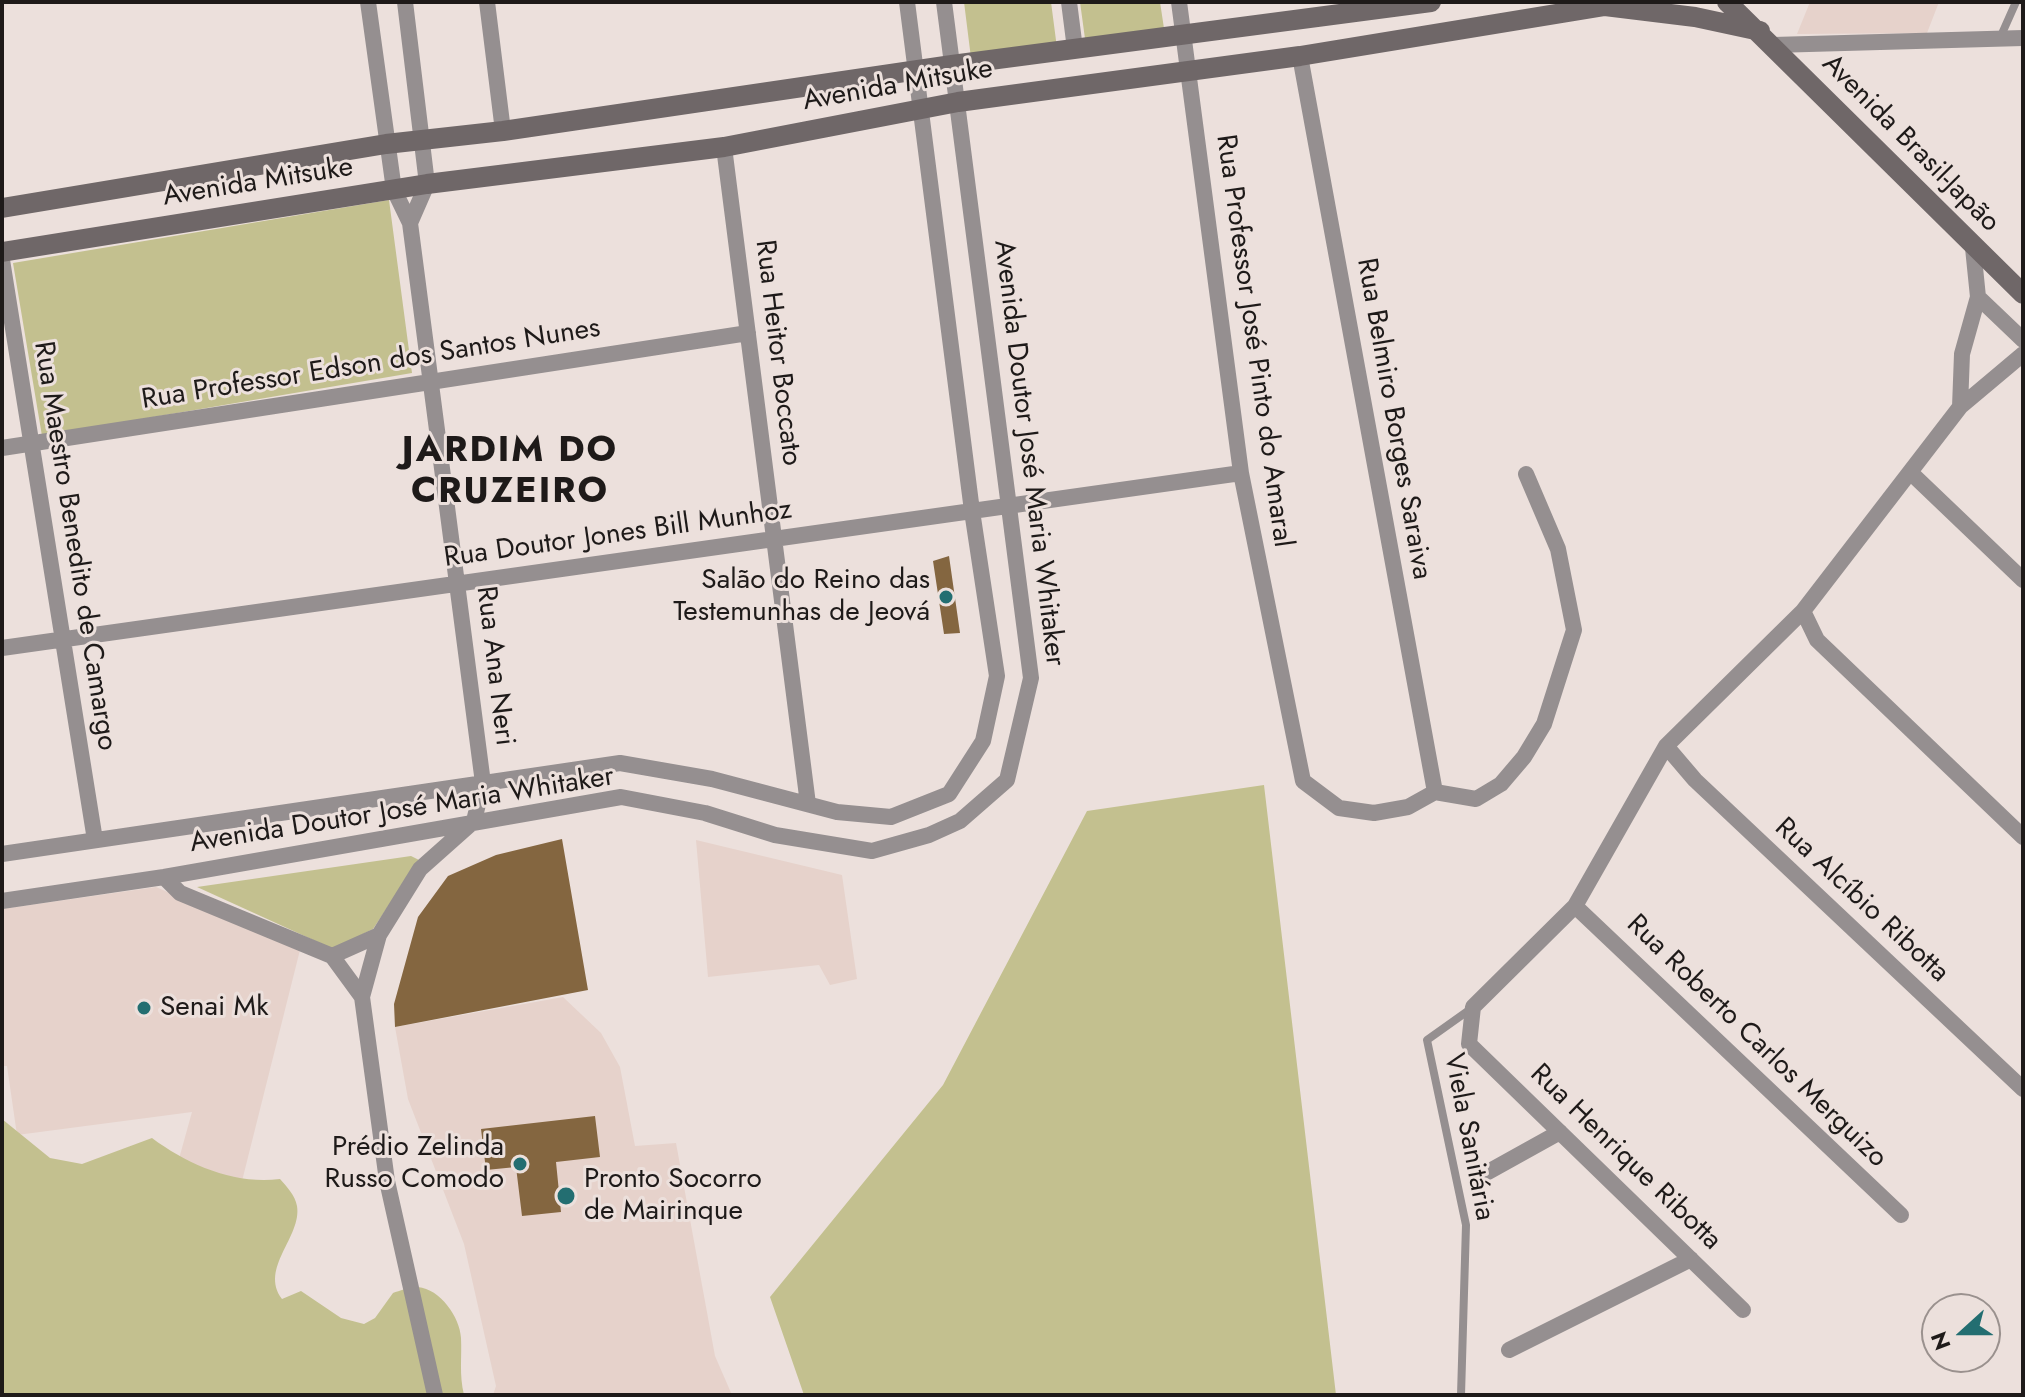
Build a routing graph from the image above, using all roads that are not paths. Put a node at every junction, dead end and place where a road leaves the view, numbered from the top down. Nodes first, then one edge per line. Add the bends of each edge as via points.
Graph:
1 (368, 2) edge
2 (405, 2) edge
3 (487, 2) edge
4 (907, 2) edge
5 (944, 2) edge
6 (1069, 2) edge
7 (1179, 2) edge
8 (1431, 2) edge
9 (1727, 2) edge
10 (2016, 2) edge
11 (1646, 6) edge
12 (1277, 23) junction
13 (1184, 36) junction
14 (1767, 38) junction
15 (2000, 38) junction
16 (2023, 38) edge
17 (1075, 49) junction
18 (1290, 57) junction
19 (952, 65) junction
20 (916, 70) junction
21 (1189, 71) junction
22 (958, 102) junction
23 (923, 109) junction
24 (503, 131) junction
25 (422, 140) junction
26 (386, 144) junction
27 (724, 147) junction
28 (427, 184) junction
29 (394, 190) junction
30 (2, 208) edge
31 (410, 223) junction
32 (1973, 248) junction
33 (2, 252) edge
34 (2, 260) edge
35 (2023, 294) edge
36 (1978, 297) junction
37 (748, 333) junction
38 (2023, 340) edge
39 (2023, 354) edge
40 (429, 382) junction
41 (1960, 407) junction
42 (31, 443) junction
43 (2, 448) edge
44 (1910, 472) junction
45 (1241, 473) junction
46 (1526, 474) dead end
47 (1011, 506) junction
48 (972, 511) junction
49 (774, 539) junction
50 (2023, 580) edge
51 (458, 584) junction
52 (1803, 611) junction
53 (63, 640) junction
54 (2, 648) edge
55 (1666, 746) junction
56 (483, 783) junction
57 (1435, 792) junction
58 (808, 804) junction
59 (474, 821) junction
60 (2023, 837) edge
61 (95, 840) junction
62 (2, 854) edge
63 (164, 877) junction
64 (2, 901) edge
65 (1575, 906) junction
66 (379, 935) junction
67 (332, 956) junction
68 (362, 997) junction
69 (1473, 1007) junction
70 (2023, 1089) edge
71 (1560, 1132) junction
72 (1488, 1172) dead end
73 (1901, 1215) dead end
74 (1691, 1259) junction
75 (1743, 1310) dead end
76 (1509, 1350) dead end
77 (435, 1395) edge
78 (1461, 1395) edge

1 - 26 street, Rua Ana Neri
2 - 25 street
3 - 24 street
4 - 20 street, Avenida Doutor José Maria Whitaker
5 - 19 street, Avenida Doutor José Maria Whitaker
6 - 17 street
7 - 13 street, Rua Professor José Pinto do Amaral
8 - 12 main road, Avenida Mitsuke
9 - 14 main road
10 - 15 lane
11 - 14 main road, Avenida Mitsuke
11 - 18 main road, Avenida Mitsuke via 1605,6
12 - 13 main road, Avenida Mitsuke
12 - 18 main road
13 - 17 main road, Avenida Mitsuke
13 - 21 street, Rua Professor José Pinto do Amaral
14 - 15 street
14 - 32 main road, Avenida Brasil-Japão
15 - 16 street
17 - 19 main road, Avenida Mitsuke
18 - 21 main road, Avenida Mitsuke
18 - 57 street, Rua Belmiro Borges Saraiva
19 - 20 main road, Avenida Mitsuke
19 - 22 street, Avenida Doutor José Maria Whitaker
20 - 23 street, Avenida Doutor José Maria Whitaker
20 - 24 main road, Avenida Mitsuke
21 - 22 main road, Avenida Mitsuke
21 - 45 street, Rua Professor José Pinto do Amaral
22 - 23 main road, Avenida Mitsuke
22 - 47 street, Avenida Doutor José Maria Whitaker
23 - 27 main road, Avenida Mitsuke
23 - 48 street, Avenida Doutor José Maria Whitaker
24 - 25 main road, Avenida Mitsuke
25 - 26 main road, Avenida Mitsuke
25 - 28 street
26 - 29 street, Rua Ana Neri
26 - 30 main road, Avenida Mitsuke
27 - 28 main road, Avenida Mitsuke
27 - 37 street, Rua Heitor Boccato
28 - 29 main road, Avenida Mitsuke
28 - 31 street
29 - 31 street, Rua Ana Neri
29 - 33 main road, Avenida Mitsuke
31 - 40 street, Rua Ana Neri
32 - 35 main road, Avenida Brasil-Japão
32 - 36 street
34 - 42 street, Rua Maestro Benedito de Camargo
36 - 38 street
36 - 41 street via 1962,354
37 - 40 street, Rua Professor Edson dos Santos Nunes
37 - 49 street, Rua Heitor Boccato
39 - 41 street
40 - 42 street, Rua Professor Edson dos Santos Nunes
40 - 51 street, Rua Ana Neri
41 - 44 street
42 - 43 street, Rua Professor Edson dos Santos Nunes
42 - 53 street, Rua Maestro Benedito de Camargo
44 - 50 street
44 - 52 street
45 - 47 street, Rua Doutor Jones Bill Munhoz
45 - 57 street, Rua Professor José Pinto do Amaral via 1303,781 1339,808 1374,813 1408,807
46 - 57 street via 1558,549 1574,630 1544,724 1501,784 1476,799
47 - 48 street, Rua Doutor Jones Bill Munhoz
47 - 59 street, Avenida Doutor José Maria Whitaker via 1031,678 1007,780 960,821 872,851 775,835 705,813 621,797
48 - 49 street, Rua Doutor Jones Bill Munhoz
48 - 58 street, Avenida Doutor José Maria Whitaker via 997,676 983,741 949,794 891,817
49 - 51 street, Rua Doutor Jones Bill Munhoz
49 - 58 street, Rua Heitor Boccato
51 - 53 street, Rua Doutor Jones Bill Munhoz
51 - 56 street, Rua Ana Neri
52 - 55 street
52 - 60 street via 1817,640
53 - 54 street, Rua Doutor Jones Bill Munhoz
53 - 61 street, Rua Maestro Benedito de Camargo
55 - 65 street
55 - 70 street, Rua Alcíbio Ribotta via 1707,791
56 - 58 street, Avenida Doutor José Maria Whitaker via 620,763
56 - 59 street
56 - 61 street, Avenida Doutor José Maria Whitaker
59 - 63 street, Avenida Doutor José Maria Whitaker
59 - 66 street via 420,869
61 - 62 street, Avenida Doutor José Maria Whitaker
63 - 64 street, Avenida Doutor José Maria Whitaker
63 - 67 street via 180,893
65 - 69 street
65 - 73 street, Rua Roberto Carlos Merguizo
66 - 67 street
66 - 68 street
67 - 68 street
68 - 77 street via 387,1181
69 - 71 street, Rua Henrique Ribotta via 1469,1044
69 - 78 lane, Viela Sanitária via 1427,1040 1466,1225
71 - 72 street
71 - 74 street, Rua Henrique Ribotta
74 - 75 street, Rua Henrique Ribotta
74 - 76 street

